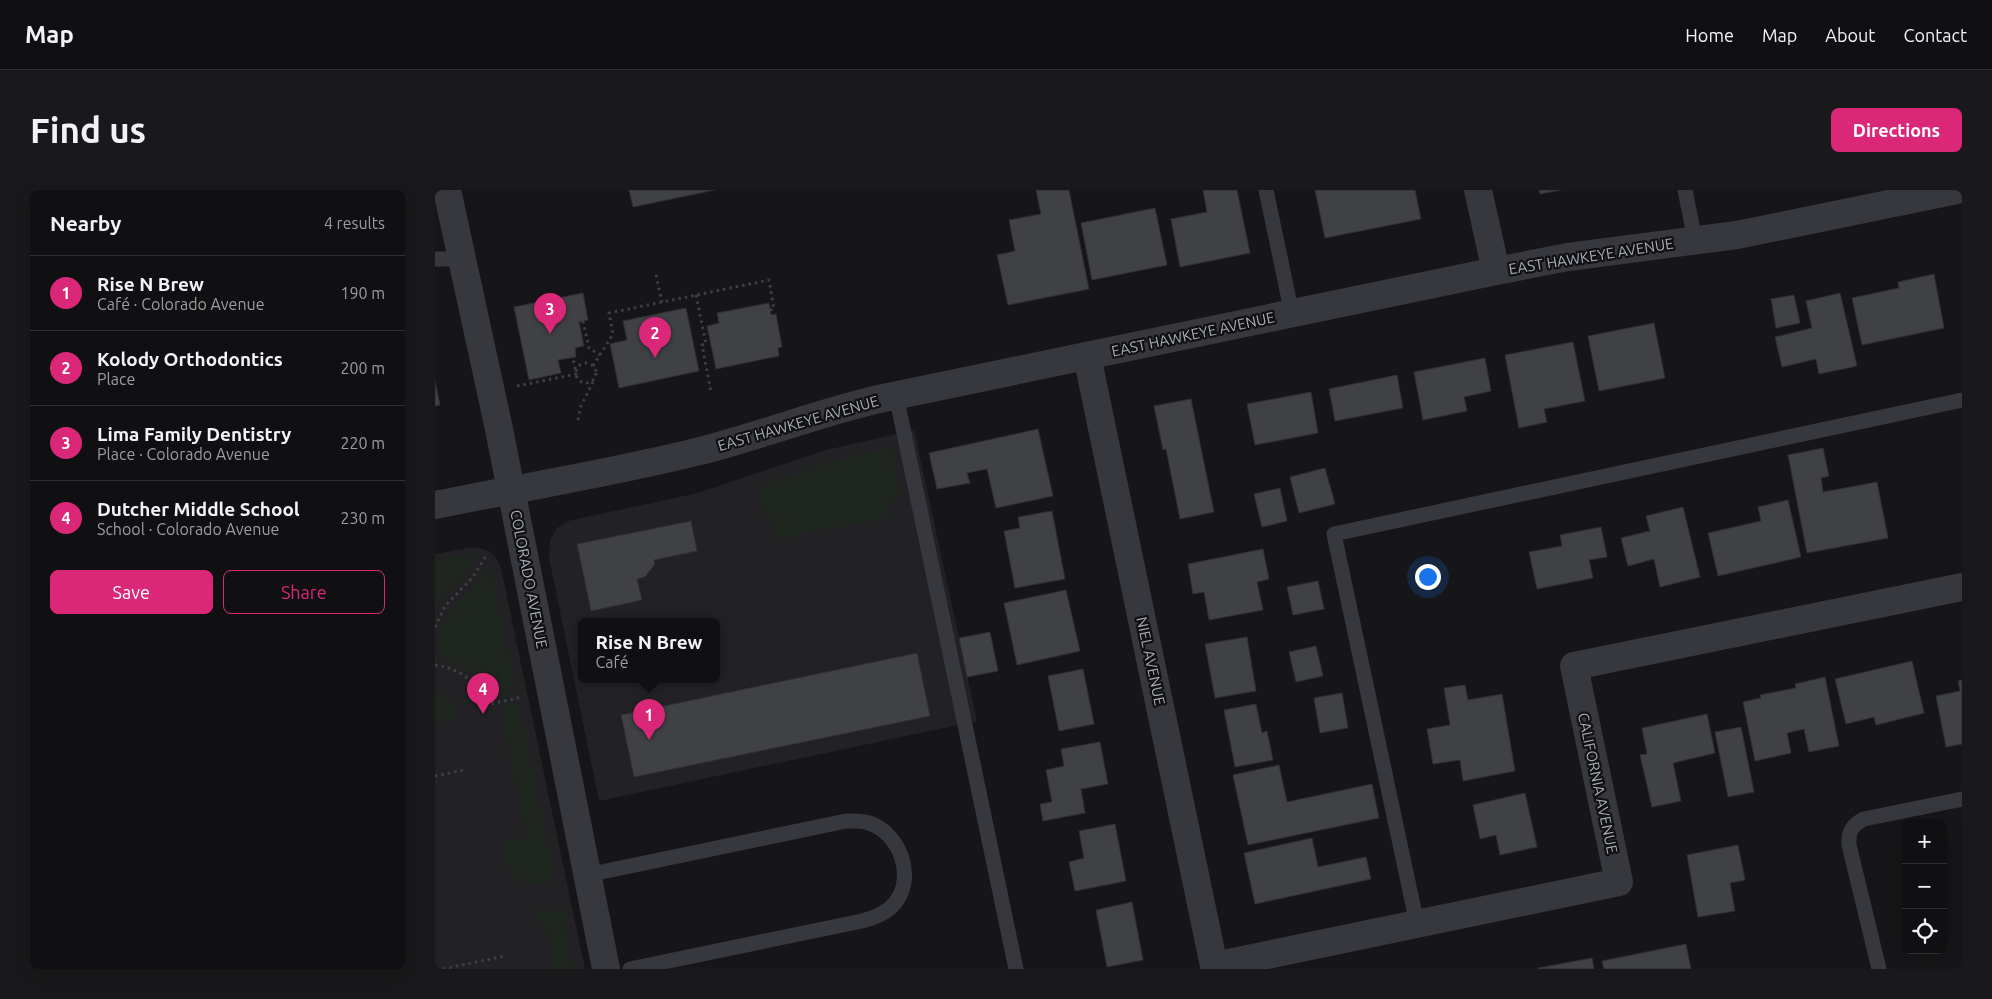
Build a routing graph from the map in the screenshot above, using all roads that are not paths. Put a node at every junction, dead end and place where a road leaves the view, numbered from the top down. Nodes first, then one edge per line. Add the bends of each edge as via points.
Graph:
1 (1266, 190) edge
2 (1479, 190) edge
3 (1685, 190) edge
4 (1957, 190) edge
5 (443, 191) edge
6 (1695, 240) junction
7 (435, 258) edge
8 (463, 259) junction
9 (1496, 271) junction
10 (1292, 314) junction
11 (1087, 356) junction
12 (896, 395) junction
13 (1962, 400) edge
14 (511, 489) junction
15 (435, 505) edge
16 (1962, 587) edge
17 (1962, 799) edge
18 (587, 875) junction
19 (1417, 924) junction
20 (1215, 966) joint
21 (606, 969) edge
22 (630, 969) edge
23 (1016, 969) edge
24 (1879, 969) edge

1 - 10 lane
2 - 9 street
3 - 6 lane
4 - 6 street, EAST HAWKEYE AVENUE via 1754,232
5 - 8 street, COLORADO AVENUE
6 - 9 street, EAST HAWKEYE AVENUE via 1568,257
7 - 8 lane
8 - 14 street, COLORADO AVENUE
9 - 10 street, EAST HAWKEYE AVENUE
10 - 11 street, EAST HAWKEYE AVENUE
11 - 12 street, EAST HAWKEYE AVENUE
11 - 20 street, NIEL AVENUE
12 - 14 street, EAST HAWKEYE AVENUE via 701,451
12 - 23 lane
13 - 19 lane via 1334,534
14 - 15 street, EAST HAWKEYE AVENUE
14 - 18 street, COLORADO AVENUE
16 - 19 street, CALIFORNIA AVENUE via 1574,666 1619,882
17 - 24 lane via 1863,820 1849,832 1849,845
18 - 21 street, COLORADO AVENUE
18 - 22 lane via 846,822 868,822 878,826 898,848 904,866 903,886 895,903 880,915
19 - 20 street, CALIFORNIA AVENUE

